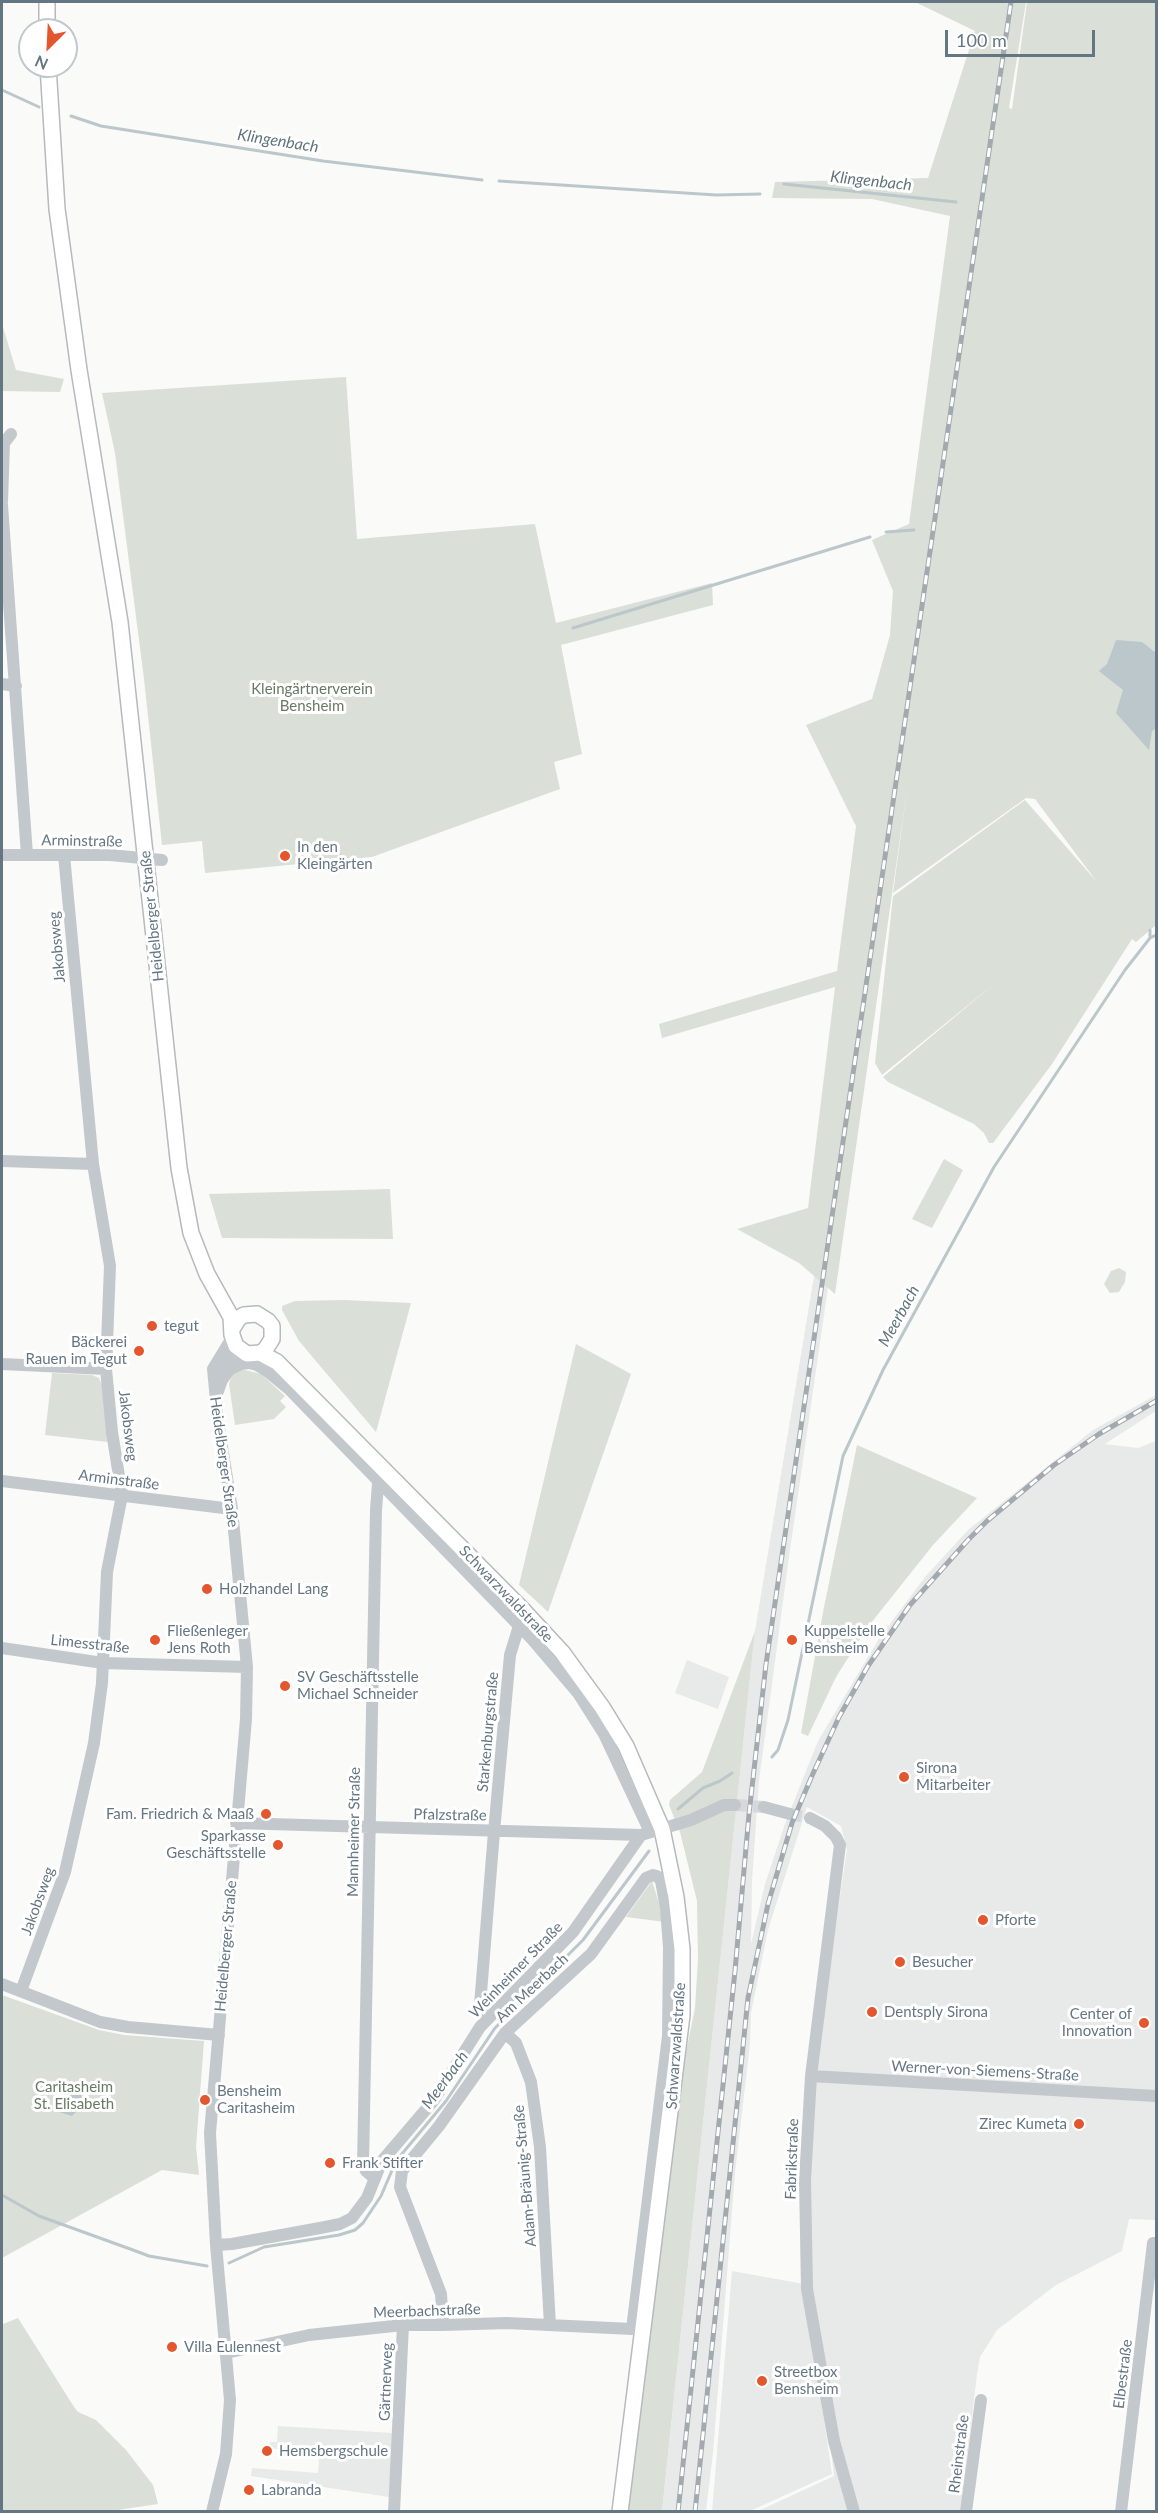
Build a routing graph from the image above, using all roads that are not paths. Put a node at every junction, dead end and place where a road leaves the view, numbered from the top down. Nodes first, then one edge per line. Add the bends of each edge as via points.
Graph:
1 (47, 2) edge
2 (47, 18) edge
3 (48, 78) edge
4 (11, 434) dead end
5 (2, 503) edge
6 (2, 684) edge
7 (16, 686) junction
8 (2, 855) edge
9 (27, 855) junction
10 (64, 855) junction
11 (154, 859) junction
12 (2, 1161) edge
13 (93, 1164) junction
14 (187, 1209) junction
15 (246, 1314) junction
16 (232, 1333) junction
17 (259, 1351) junction
18 (2, 1364) edge
19 (106, 1369) junction
20 (213, 1380) junction
21 (215, 1399) junction
22 (2, 1481) edge
23 (378, 1483) junction
24 (122, 1496) junction
25 (232, 1509) junction
26 (519, 1626) junction
27 (2, 1648) edge
28 (103, 1663) junction
29 (247, 1667) junction
30 (735, 1805) tunnel mouth
31 (764, 1807) tunnel mouth
32 (790, 1814) tunnel mouth
33 (810, 1818) tunnel mouth
34 (236, 1823) junction
35 (369, 1828) junction
36 (494, 1832) junction
37 (651, 1832) junction
38 (653, 1875) joint
39 (2, 1984) edge
40 (21, 1991) junction
41 (488, 2018) junction
42 (505, 2033) junction
43 (219, 2035) junction
44 (811, 2076) junction
45 (1156, 2096) edge
46 (374, 2178) junction
47 (1156, 2243) edge
48 (216, 2245) junction
49 (403, 2325) junction
50 (444, 2325) junction
51 (550, 2325) junction
52 (632, 2329) joint
53 (226, 2353) junction
54 (981, 2400) dead end
55 (212, 2511) edge
56 (394, 2511) edge
57 (620, 2511) edge
58 (855, 2511) edge
59 (966, 2511) edge
60 (1121, 2511) edge

1 - 2 main road
3 - 11 main road, Heidelberger Straße via 63,255
4 - 5 street via 4,443
5 - 7 street
6 - 7 street
7 - 9 street
8 - 9 street, Arminstraße
9 - 10 street, Arminstraße
10 - 11 street, Arminstraße
10 - 13 street, Jakobsweg
11 - 14 main road, Heidelberger Straße via 175,1142
12 - 13 street
13 - 19 street, Jakobsweg via 110,1266
14 - 15 main road, Heidelberger Straße via 215,1271 234,1303
14 - 16 main road, Heidelberger Straße via 197,1250 231,1317
15 - 16 main road, Heidelberger Straße via 239,1318
15 - 17 main road, Heidelberger Straße via 257,1314 268,1321 273,1333
16 - 17 main road, Heidelberger Straße via 236,1346
16 - 20 street, Heidelberger Straße via 215,1364
17 - 20 street, Heidelberger Straße via 228,1359
17 - 37 main road, Schwarzwaldstraße via 278,1362 562,1652 626,1746
18 - 19 street
19 - 24 street, Jakobsweg
20 - 21 street, Heidelberger Straße
21 - 23 street, Schwarzwaldstraße via 229,1370 241,1364 258,1365 289,1389
21 - 25 street, Heidelberger Straße
22 - 24 street, Arminstraße
23 - 26 street, Schwarzwaldstraße
23 - 35 street, Mannheimer Straße
24 - 25 street, Arminstraße
24 - 28 street, Jakobsweg via 107,1572
25 - 29 street, Heidelberger Straße
26 - 36 street, Starkenburgstraße via 510,1655
26 - 37 street, Schwarzwaldstraße via 578,1693 604,1734
27 - 28 street, Limesstraße
28 - 29 street, Limesstraße
28 - 40 street, Jakobsweg via 94,1743 65,1872
29 - 34 street, Heidelberger Straße
30 - 37 street via 724,1805
31 - 32 street
33 - 44 street, Fabrikstraße via 825,1826 840,1845
34 - 35 street, Pfalzstraße
34 - 43 street, Heidelberger Straße
35 - 36 street, Pfalzstraße
35 - 46 street, Mannheimer Straße via 363,2164
36 - 37 street, Pfalzstraße
36 - 41 street, Starkenburgstraße via 480,2005
37 - 41 street, Weinheimer Straße via 573,1932
37 - 57 main road, Schwarzwaldstraße via 676,1897 682,1949 681,2015
38 - 42 street, Am Meerbach via 646,1878 591,1954
38 - 52 street, Schwarzwaldstraße via 661,1881 666,1908 668,2036
39 - 40 street
40 - 43 street via 100,2022
41 - 46 street, Weinheimer Straße via 434,2100 382,2161
42 - 50 street, Am Meerbach via 400,2177 400,2187 441,2295
42 - 51 street, Adam-Bräunig-Straße via 516,2043 531,2082 536,2114
43 - 48 street, Heidelberger Straße via 210,2133
44 - 45 street, Werner-von-Siemens-Straße
44 - 58 street, Fabrikstraße via 805,2180 807,2289 834,2441
46 - 48 street, Weinheimer Straße via 361,2208 340,2224
47 - 60 street, Elbestraße
48 - 53 street, Heidelberger Straße
49 - 50 street, Meerbachstraße
49 - 53 street, Meerbachstraße via 315,2334
49 - 56 street, Gärtnerweg
50 - 51 street, Meerbachstraße
51 - 52 street, Meerbachstraße
53 - 55 street, Heidelberger Straße via 230,2424
54 - 59 street, Rheinstraße

